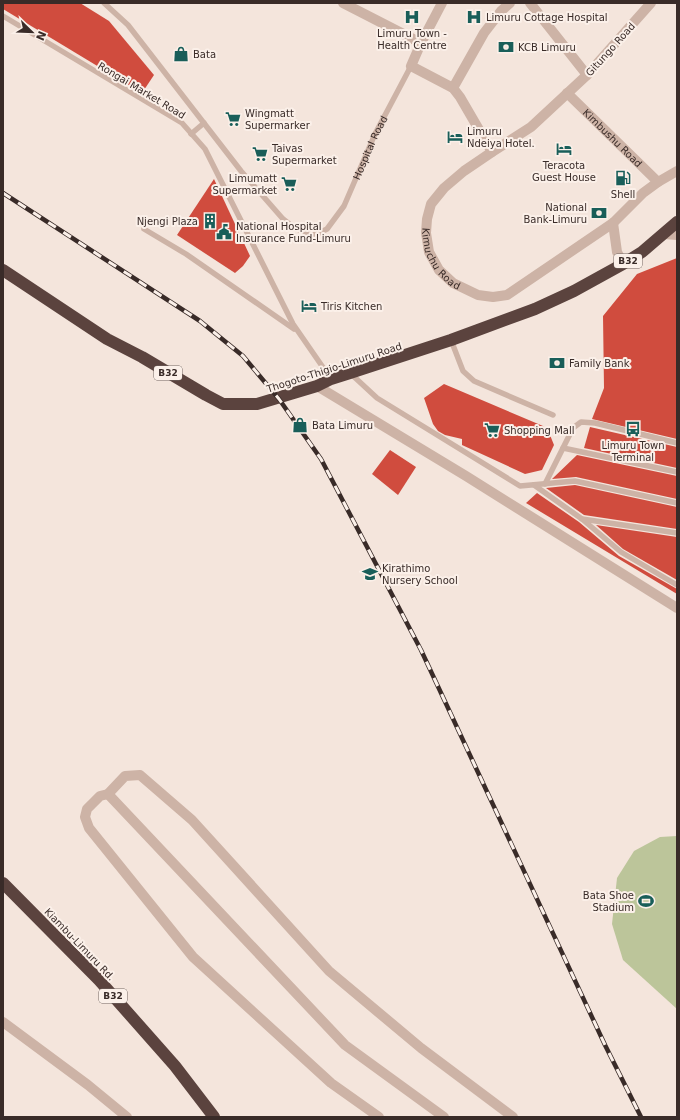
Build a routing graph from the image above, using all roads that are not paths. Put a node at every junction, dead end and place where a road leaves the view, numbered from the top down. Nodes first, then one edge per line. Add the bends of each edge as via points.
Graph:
1 (104, 3) edge
2 (343, 3) edge
3 (442, 3) edge
4 (510, 3) edge
5 (530, 3) edge
6 (651, 3) edge
7 (3, 16) edge
8 (421, 43) junction
9 (411, 66) junction
10 (587, 75) junction
11 (453, 88) junction
12 (567, 93) junction
13 (204, 123) junction
14 (191, 134) junction
15 (492, 152) junction
16 (677, 171) edge
17 (658, 182) junction
18 (677, 222) edge
19 (613, 223) junction
20 (144, 229) dead end
21 (327, 229) joint
22 (664, 234) junction
23 (677, 235) edge
24 (623, 264) junction
25 (3, 270) edge
26 (298, 332) junction
27 (451, 340) junction
28 (350, 373) junction
29 (331, 379) junction
30 (317, 386) junction
31 (553, 415) dead end
32 (677, 443) edge
33 (563, 448) junction
34 (677, 472) edge
35 (545, 484) junction
36 (534, 485) junction
37 (677, 503) edge
38 (582, 519) junction
39 (677, 533) edge
40 (677, 585) edge
41 (677, 608) edge
42 (108, 794) junction
43 (3, 883) edge
44 (3, 1022) edge
45 (127, 1117) edge
46 (214, 1117) edge
47 (379, 1117) edge
48 (444, 1117) edge
49 (513, 1117) edge

1 - 13 lane, Rongai Market Road via 128,25
2 - 8 street
3 - 8 street, Hospital Road
4 - 11 street via 484,33
5 - 10 street
6 - 10 street, Gitungo Road
7 - 14 lane, Rongai Market Road via 182,123
8 - 9 street, Hospital Road
9 - 11 street
9 - 21 lane, Hospital Road via 375,134 344,206
10 - 12 street, Gitungo Road
11 - 15 street
12 - 15 street, Kimuchu Road via 532,127
12 - 17 street, Kimbushu Road
13 - 14 lane
13 - 21 lane, Rongai Market Road via 241,171 293,228 308,234 317,234
14 - 26 lane, Rongai Market Road via 204,149
15 - 19 street, Kimuchu Road via 444,188 431,204 426,233 429,252 439,270 453,283 478,295 507,295
16 - 17 street, Kimuchu Road
17 - 19 street, Kimuchu Road
18 - 22 highway, Thogoto-Thigio-Limuru Road / B32
19 - 24 street via 617,252
20 - 26 lane via 186,254
22 - 23 street
22 - 24 highway, Thogoto-Thigio-Limuru Road / B32
24 - 27 highway, Thogoto-Thigio-Limuru Road / B32 via 535,309
25 - 30 highway, Thogoto-Thigio-Limuru Road / B32 via 107,339 223,404 257,404
26 - 29 lane, Rongai Market Road
27 - 28 highway, Thogoto-Thigio-Limuru Road / B32
27 - 31 lane via 463,371 474,381
28 - 29 highway, Thogoto-Thigio-Limuru Road / B32
28 - 36 lane via 377,398 520,486
29 - 30 highway, Thogoto-Thigio-Limuru Road / B32
30 - 41 street
32 - 33 lane via 582,422 573,428
33 - 34 lane
33 - 35 lane
35 - 36 lane
35 - 37 lane via 575,481
36 - 38 lane
38 - 39 lane
38 - 40 lane via 621,552
42 - 47 street via 100,796 87,809 85,817 89,828 193,956 331,1083
42 - 48 street via 345,1045
42 - 49 street via 125,776 140,775 192,820 329,971 421,1048
43 - 46 highway, Kiambu-Limuru Rd. / B32 via 100,980 175,1066
44 - 45 street

